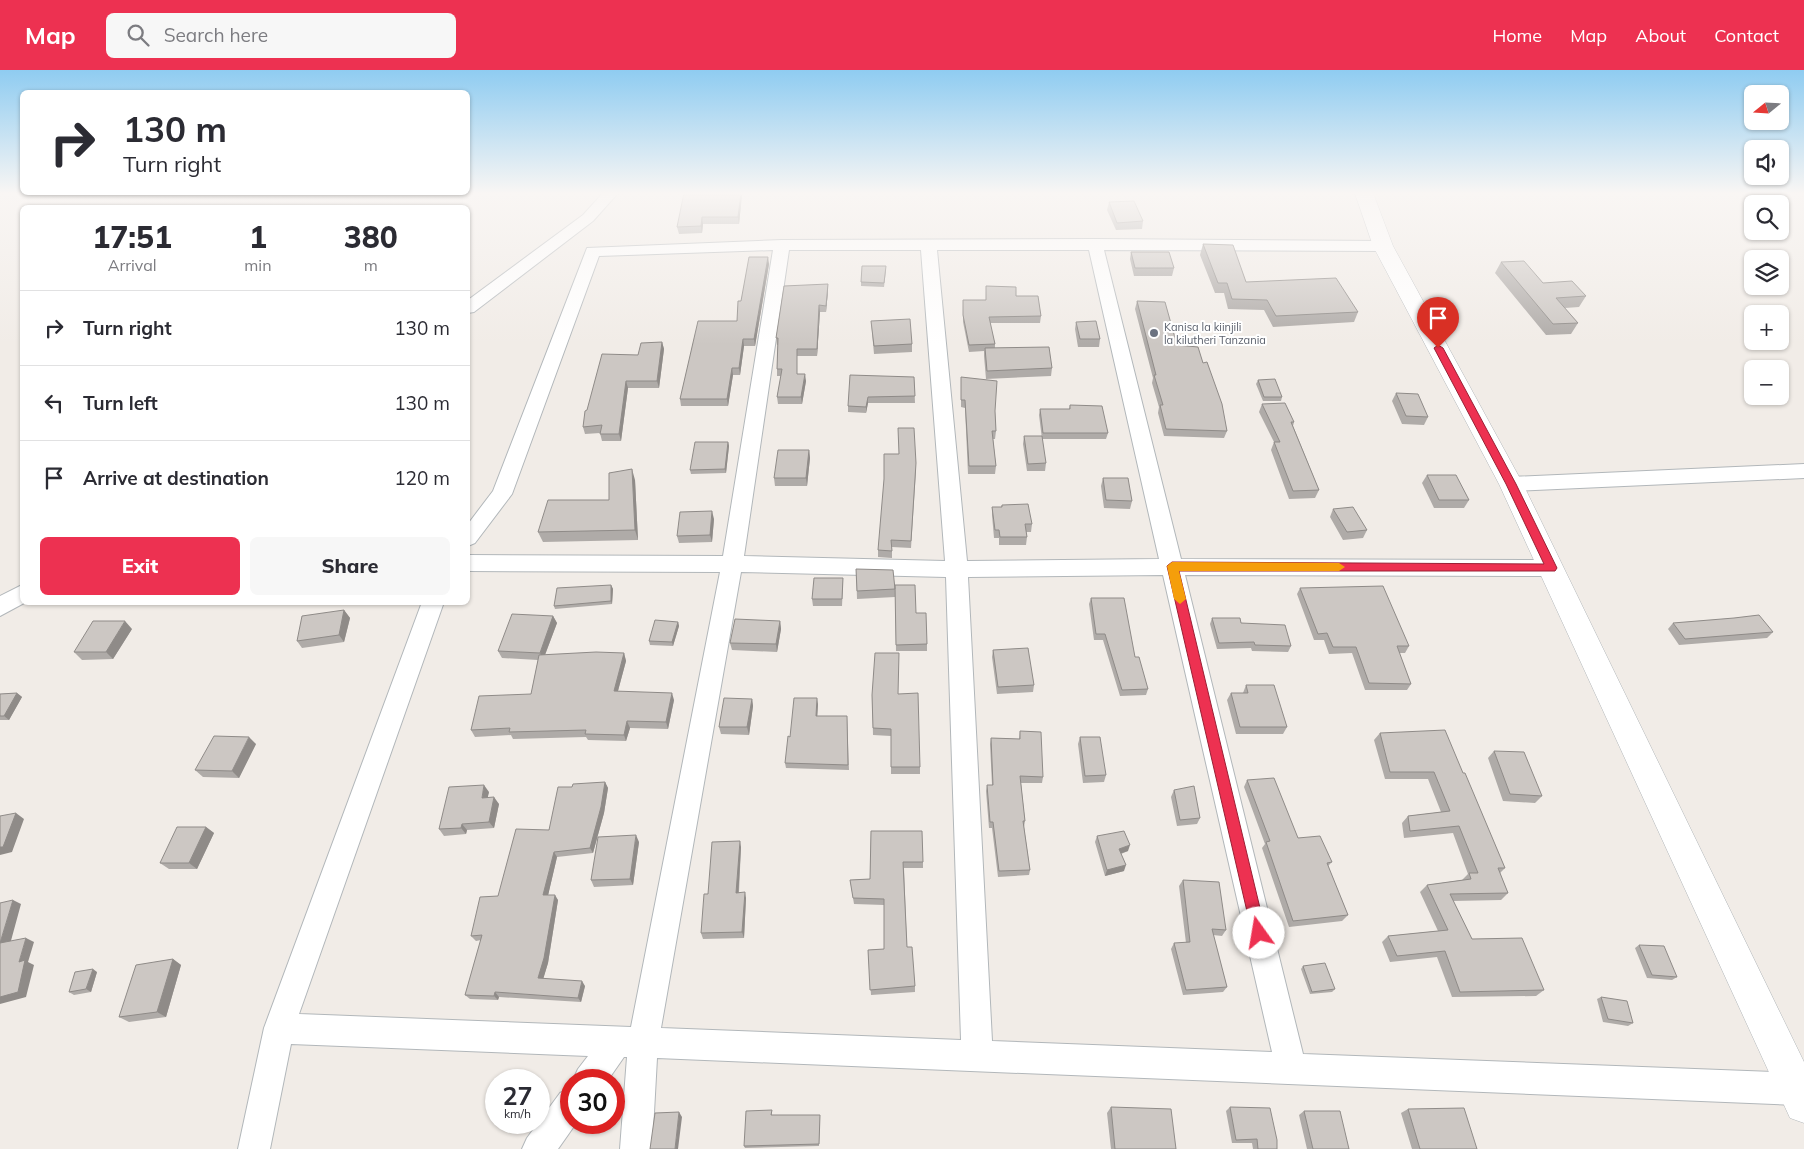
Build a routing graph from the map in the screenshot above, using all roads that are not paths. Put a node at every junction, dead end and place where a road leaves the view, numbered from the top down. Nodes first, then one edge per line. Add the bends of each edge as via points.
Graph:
1 (554, 243) edge
2 (929, 244) junction
3 (1095, 244) junction
4 (782, 245) junction
5 (1383, 246) joint
6 (470, 306) edge
7 (1804, 470) edge
8 (1511, 484) junction
9 (470, 535) edge
10 (470, 563) edge
11 (732, 564) junction
12 (1172, 566) junction
13 (1551, 568) junction
14 (957, 569) junction
15 (20, 595) edge
16 (432, 605) edge
17 (0, 607) edge
18 (279, 1028) junction
19 (630, 1042) junction
20 (977, 1056) junction
21 (1291, 1068) junction
22 (601, 1069) edge
23 (1800, 1096) edge
24 (560, 1119) edge
25 (254, 1149) edge
26 (538, 1149) edge
27 (636, 1149) edge

1 - 6 street
2 - 3 street
2 - 4 street
2 - 14 street
3 - 5 street
3 - 12 street
4 - 9 street via 593,251 502,494
4 - 11 street
5 - 8 street
7 - 8 street
8 - 13 street
10 - 11 street
11 - 14 street
11 - 19 street
12 - 13 street
12 - 14 street
12 - 21 street
13 - 23 street
14 - 20 street
15 - 17 street
16 - 18 street
18 - 19 street
18 - 25 street
19 - 20 street
19 - 22 street
19 - 27 street
20 - 21 street
21 - 23 street
24 - 26 street

